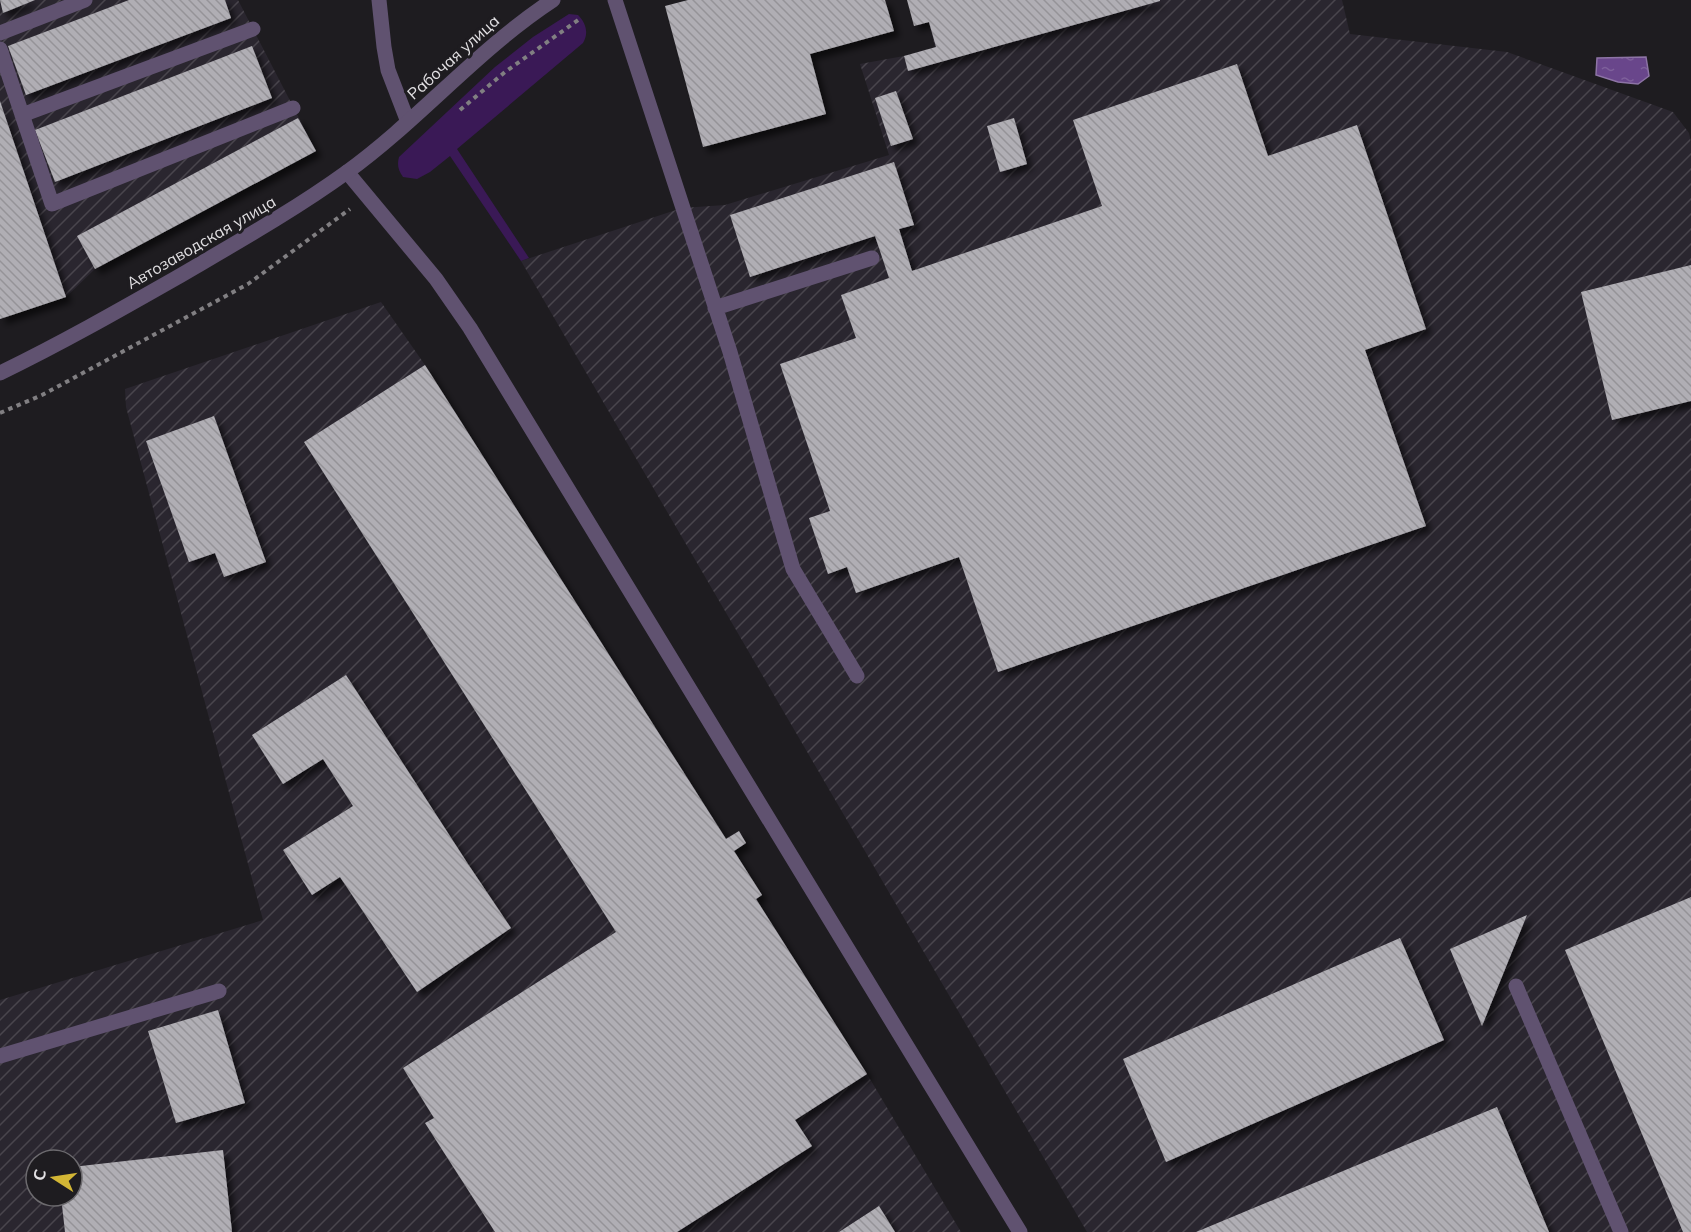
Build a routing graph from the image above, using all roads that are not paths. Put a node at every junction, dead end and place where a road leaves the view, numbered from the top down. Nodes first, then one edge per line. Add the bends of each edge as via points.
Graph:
1 (85, 0) edge
2 (379, 0) edge
3 (553, 0) edge
4 (615, 0) edge
5 (252, 29) dead end
6 (0, 33) edge
7 (0, 48) edge
8 (293, 108) dead end
9 (22, 116) junction
10 (408, 122) junction
11 (347, 172) junction
12 (872, 258) dead end
13 (715, 308) junction
14 (0, 373) edge
15 (857, 676) dead end
16 (1516, 986) dead end
17 (219, 991) dead end
18 (0, 1056) edge
19 (1020, 1232) edge
20 (1621, 1232) edge

1 - 6 street
2 - 10 street via 388,70
3 - 10 street, Рабочая улица via 502,36
4 - 13 street
5 - 9 street
7 - 9 street
8 - 9 street via 52,204
10 - 11 street, Автозаводская улица
11 - 14 street, Автозаводская улица via 218,254 87,329
11 - 19 street via 436,279 470,327
12 - 13 street
13 - 15 street via 793,569
16 - 20 street
17 - 18 street

